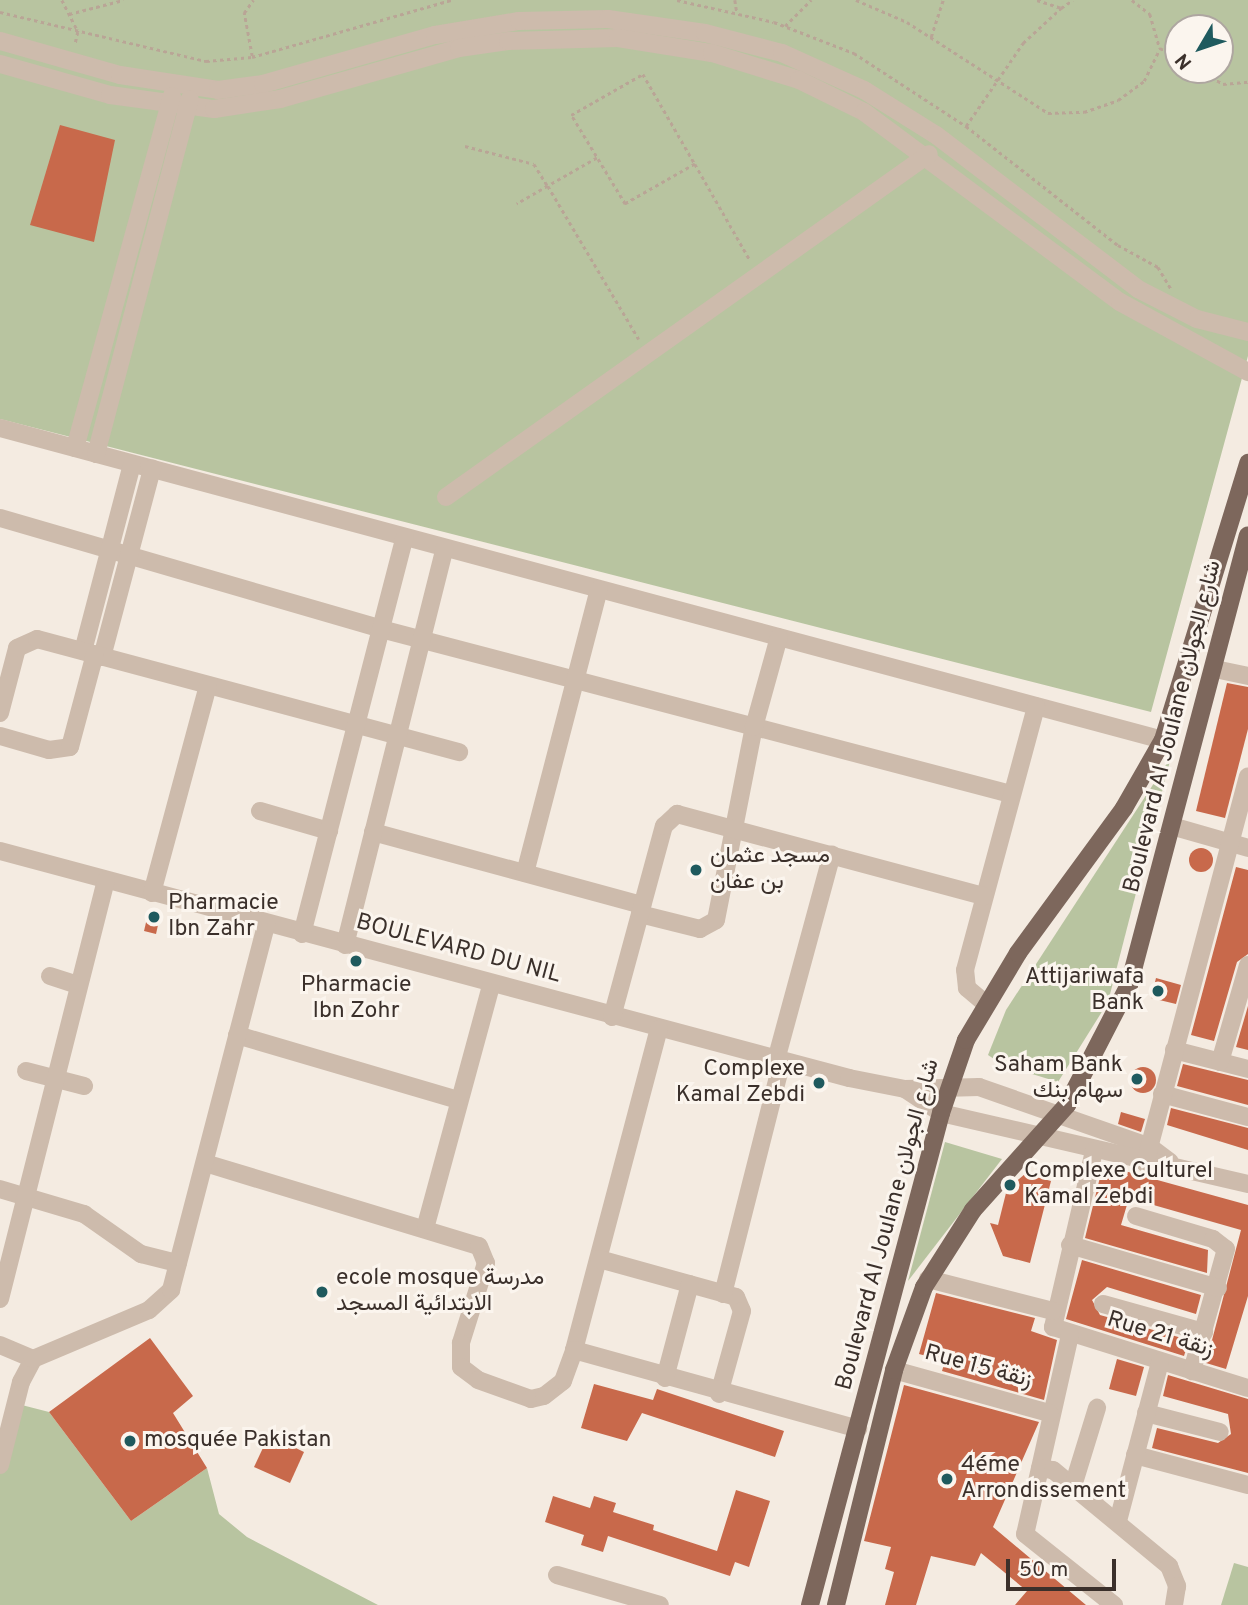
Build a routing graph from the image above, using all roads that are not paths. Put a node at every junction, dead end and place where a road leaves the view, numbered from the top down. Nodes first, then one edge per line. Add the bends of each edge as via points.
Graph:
1 (1, 52) edge
2 (184, 88) junction
3 (170, 106) junction
4 (188, 108) junction
5 (929, 154) junction
6 (122, 277) junction
7 (142, 282) junction
8 (1248, 332) edge
9 (1248, 372) edge
10 (0, 428) edge
11 (75, 448) junction
12 (96, 454) junction
13 (1248, 463) edge
14 (132, 464) junction
15 (152, 469) junction
16 (446, 497) dead end
17 (0, 518) edge
18 (1248, 536) edge
19 (405, 537) junction
20 (111, 548) junction
21 (445, 548) junction
22 (129, 553) junction
23 (599, 589) junction
24 (1241, 590) edge
25 (381, 629) junction
26 (422, 637) junction
27 (779, 637) junction
28 (93, 654) junction
29 (1215, 669) junction
30 (1248, 676) edge
31 (576, 680) junction
32 (208, 686) junction
33 (1036, 706) junction
34 (0, 713) edge
35 (356, 725) junction
36 (754, 727) junction
37 (0, 736) edge
38 (399, 736) junction
39 (1163, 740) junction
40 (459, 752) dead end
41 (1248, 776) edge
42 (1011, 794) junction
43 (260, 811) dead end
44 (736, 825) junction
45 (1175, 827) junction
46 (329, 831) junction
47 (373, 832) junction
48 (1240, 845) edge
49 (0, 851) edge
50 (832, 854) junction
51 (525, 873) junction
52 (106, 880) junction
53 (152, 893) junction
54 (984, 896) junction
55 (641, 910) junction
56 (266, 924) junction
57 (302, 934) junction
58 (345, 945) junction
59 (1248, 965) edge
60 (50, 976) dead end
61 (77, 985) junction
62 (491, 985) junction
63 (986, 1004) junction
64 (612, 1017) junction
65 (659, 1029) junction
66 (237, 1035) junction
67 (1174, 1050) junction
68 (779, 1060) junction
69 (1220, 1062) junction
70 (1248, 1069) edge
71 (26, 1071) dead end
72 (55, 1080) junction
73 (950, 1083) junction
74 (84, 1086) dead end
75 (905, 1089) junction
76 (1162, 1094) junction
77 (458, 1100) junction
78 (941, 1113) junction
79 (1058, 1115) junction
80 (1248, 1117) edge
81 (1038, 1138) junction
82 (1094, 1151) junction
83 (1148, 1155) junction
84 (205, 1163) junction
85 (1248, 1184) edge
86 (0, 1189) edge
87 (24, 1196) junction
88 (1136, 1216) dead end
89 (426, 1225) junction
90 (1070, 1245) junction
91 (600, 1259) junction
92 (178, 1264) junction
93 (928, 1279) junction
94 (690, 1284) junction
95 (1218, 1288) junction
96 (723, 1294) junction
97 (0, 1299) edge
98 (1103, 1304) dead end
99 (1053, 1311) junction
100 (1204, 1332) junction
101 (1064, 1333) junction
102 (0, 1345) edge
103 (574, 1350) junction
104 (33, 1359) junction
105 (1160, 1362) junction
106 (894, 1370) junction
107 (1192, 1371) junction
108 (665, 1378) junction
109 (1247, 1385) edge
110 (719, 1394) junction
111 (1097, 1408) dead end
112 (6, 1409) edge
113 (1049, 1413) junction
114 (1146, 1413) junction
115 (858, 1429) junction
116 (1220, 1432) dead end
117 (3, 1442) edge
118 (1135, 1455) junction
119 (0, 1463) edge
120 (1040, 1468) junction
121 (1248, 1485) edge
122 (1073, 1486) junction
123 (1118, 1521) junction
124 (556, 1575) dead end
125 (660, 1605) edge
126 (810, 1605) edge
127 (836, 1605) edge
128 (1114, 1605) edge
129 (1174, 1605) edge

1 - 2 street via 71,62
1 - 3 street
2 - 3 street
2 - 4 street
2 - 8 street via 264,85 435,35 519,21 608,19 705,33 782,53 864,90 936,135 1138,289 1197,319
3 - 4 street
3 - 6 street
4 - 5 street via 280,99 459,48 618,38 712,53 799,80
4 - 7 street
5 - 9 street via 1120,302
5 - 16 street
6 - 7 street
6 - 11 street
7 - 12 street
10 - 11 street
11 - 12 street
12 - 14 street
13 - 39 main road, Boulevard Al Joulane شارع الجولان
14 - 15 street
14 - 20 street
15 - 19 street
15 - 22 street
17 - 20 street
18 - 24 main road, Boulevard Al Joulane شارع الجولان
19 - 21 street
19 - 25 street
20 - 22 street
20 - 28 street
21 - 23 street
21 - 26 street
22 - 25 street
22 - 28 street
23 - 27 street
23 - 31 street
24 - 29 main road, Boulevard Al Joulane شارع الجولان
25 - 26 street
25 - 35 street
26 - 31 street
26 - 38 street
27 - 33 street
27 - 36 street
28 - 32 street
28 - 34 street via 37,639 21,643
28 - 37 street via 69,747 49,750
29 - 30 street
29 - 45 main road, Boulevard Al Joulane شارع الجولان
31 - 36 street
31 - 51 street
32 - 35 street
32 - 53 street
33 - 39 street
33 - 42 street
35 - 38 street
35 - 46 street
36 - 42 street
36 - 44 street
38 - 40 street
38 - 47 street
39 - 63 main road, Boulevard Al Joulane شارع الجولان via 1124,808
41 - 48 street
42 - 54 street
43 - 46 street
44 - 50 street
44 - 55 street via 672,816
44 - 55 street via 716,920 700,929
45 - 48 street
45 - 79 main road, Boulevard Al Joulane شارع الجولان via 1129,985
46 - 57 street
47 - 51 street
47 - 58 street
48 - 67 street
49 - 52 street, BOULEVARD DU NIL
50 - 54 street
50 - 68 street
51 - 55 street
52 - 53 street, BOULEVARD DU NIL
52 - 61 street
53 - 56 street, BOULEVARD DU NIL
54 - 63 street via 964,979
55 - 64 street
56 - 57 street, BOULEVARD DU NIL
56 - 66 street
57 - 58 street, BOULEVARD DU NIL
58 - 62 street, BOULEVARD DU NIL
59 - 69 street
60 - 61 street
61 - 72 street
62 - 64 street, BOULEVARD DU NIL
62 - 77 street
63 - 73 main road, Boulevard Al Joulane شارع الجولان
64 - 65 street, BOULEVARD DU NIL
65 - 68 street, BOULEVARD DU NIL
65 - 91 street
66 - 77 street
66 - 84 street
67 - 69 street
67 - 76 street
68 - 75 street, BOULEVARD DU NIL
68 - 96 street
69 - 70 street
71 - 72 street
72 - 74 street
72 - 87 street
73 - 75 street, BOULEVARD DU NIL
73 - 78 main road, Boulevard Al Joulane شارع الجولان
73 - 79 street
75 - 78 street, BOULEVARD DU NIL
76 - 80 street
76 - 83 street
77 - 89 street
78 - 81 street, BOULEVARD DU NIL
78 - 115 main road, Boulevard Al Joulane شارع الجولان
79 - 81 main road, Boulevard Al Joulane شارع الجولان
79 - 83 street
81 - 82 street, BOULEVARD DU NIL
81 - 93 main road, Boulevard Al Joulane شارع الجولان via 972,1210
82 - 83 street, BOULEVARD DU NIL
82 - 90 street
83 - 85 street
84 - 89 street
84 - 92 street
86 - 87 street
87 - 92 street via 101,1221 141,1254
87 - 97 street
88 - 95 street via 1222,1243 1228,1257
89 - 103 street via 472,1241 486,1256 461,1343 467,1374 531,1399 544,1396 563,1381
90 - 95 street
90 - 99 street
91 - 94 street
91 - 103 street
92 - 104 street via 171,1290 149,1310
93 - 99 street
93 - 106 main road, Boulevard Al Joulane شارع الجولان
94 - 96 street
94 - 108 street
95 - 100 street
96 - 110 street via 736,1297 742,1311
98 - 100 street
99 - 101 street
100 - 107 street
101 - 105 street, Rue 21 زنقة
101 - 113 street
102 - 104 street
103 - 108 street
104 - 112 street
105 - 107 street, Rue 21 زنقة
105 - 114 street
106 - 113 street, Rue 15 زنقة
106 - 127 main road, Boulevard Al Joulane شارع الجولان
107 - 109 street, Rue 21 زنقة
108 - 110 street
110 - 115 street
111 - 122 street
112 - 117 street
113 - 120 street
114 - 116 street
114 - 118 street
115 - 126 main road, Boulevard Al Joulane شارع الجولان
117 - 119 street
118 - 121 street
118 - 123 street
120 - 122 street
120 - 128 street via 1025,1527 1031,1542
122 - 123 street
123 - 129 street via 1176,1576
124 - 125 street

